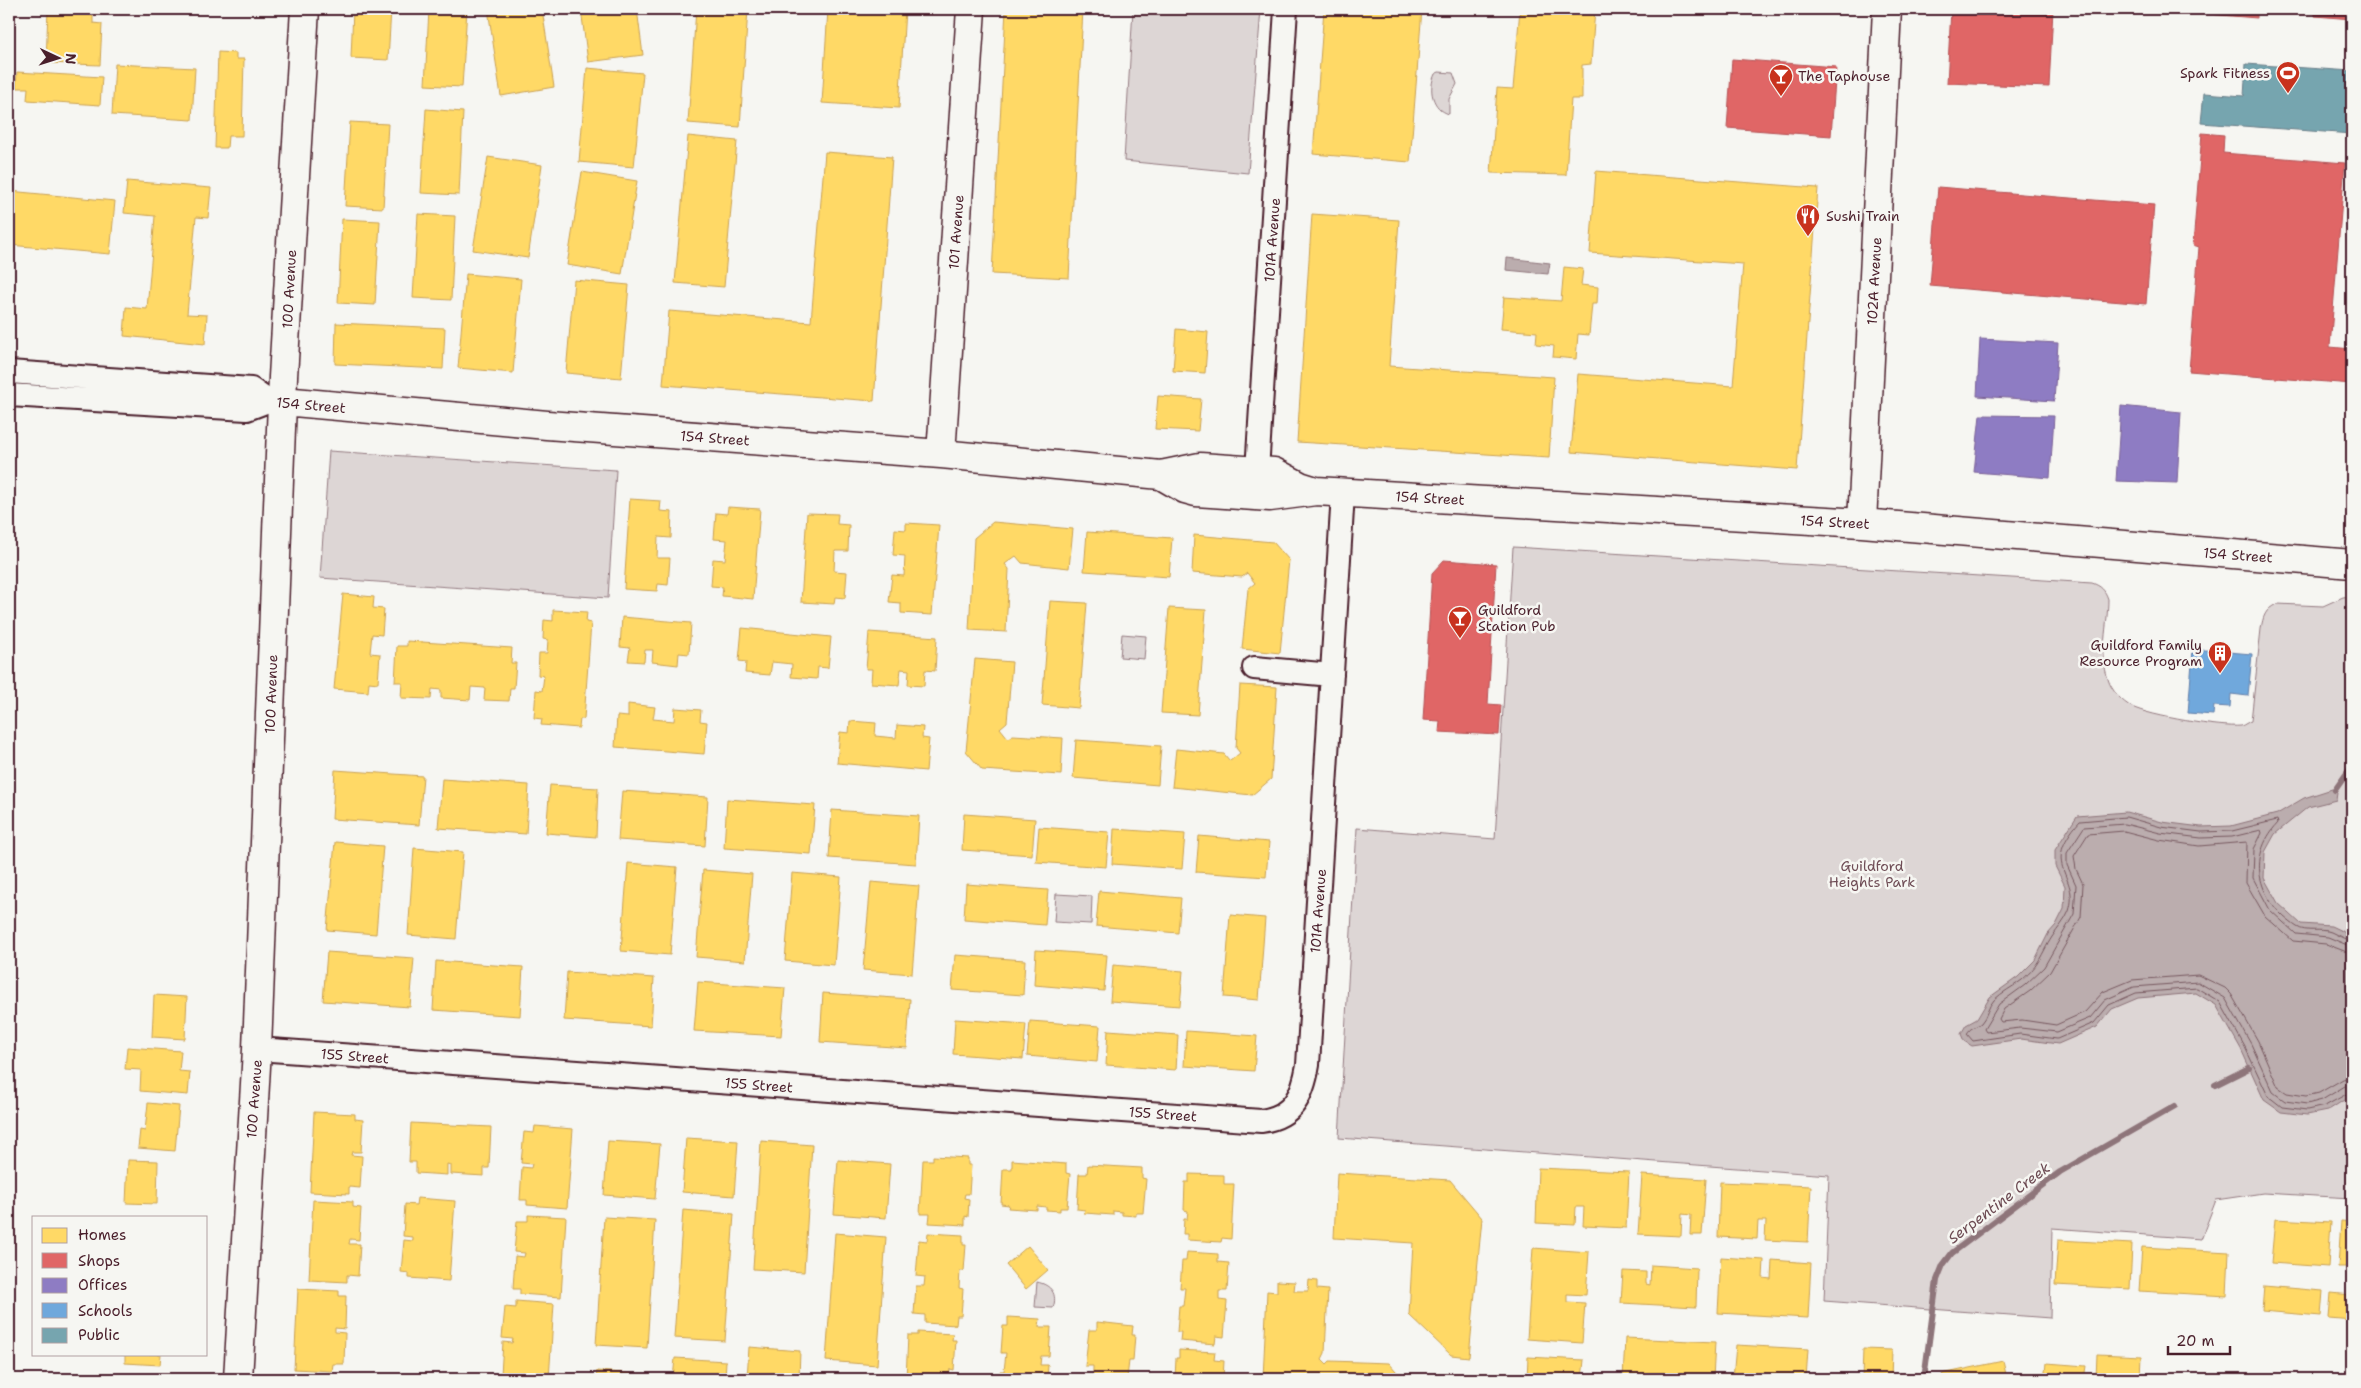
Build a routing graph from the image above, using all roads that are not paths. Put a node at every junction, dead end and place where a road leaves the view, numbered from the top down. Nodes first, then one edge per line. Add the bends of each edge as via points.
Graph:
1 (305, 9) edge
2 (971, 9) edge
3 (1286, 9) edge
4 (1887, 9) edge
5 (9, 372) edge
6 (9, 394) edge
7 (275, 401) junction
8 (940, 454) junction
9 (1256, 471) junction
10 (1161, 475) junction
11 (1329, 492) junction
12 (1862, 523) junction
13 (2352, 564) edge
14 (1254, 668) dead end
15 (1332, 675) junction
16 (257, 1049) junction
17 (1261, 1121) joint
18 (238, 1379) edge

1 - 7 main road, 100 Avenue
2 - 8 main road, 101 Avenue
3 - 9 street, 101A Avenue
4 - 12 main road, 102A Avenue
5 - 7 street, 154 Street via 251,390
6 - 7 street, 154 Street via 247,409
7 - 8 main road, 154 Street
7 - 16 main road, 100 Avenue
8 - 10 main road, 154 Street
9 - 10 main road, 154 Street via 1200,467
9 - 11 main road, 154 Street via 1274,472 1300,486
10 - 11 main road, 154 Street via 1196,492 1270,497
11 - 12 main road, 154 Street
11 - 15 street, 101A Avenue
12 - 13 main road, 154 Street
14 - 15 street
15 - 17 street, 101A Avenue via 1308,1065 1304,1088 1297,1103 1281,1116
16 - 17 street, 155 Street
16 - 18 main road, 100 Avenue

